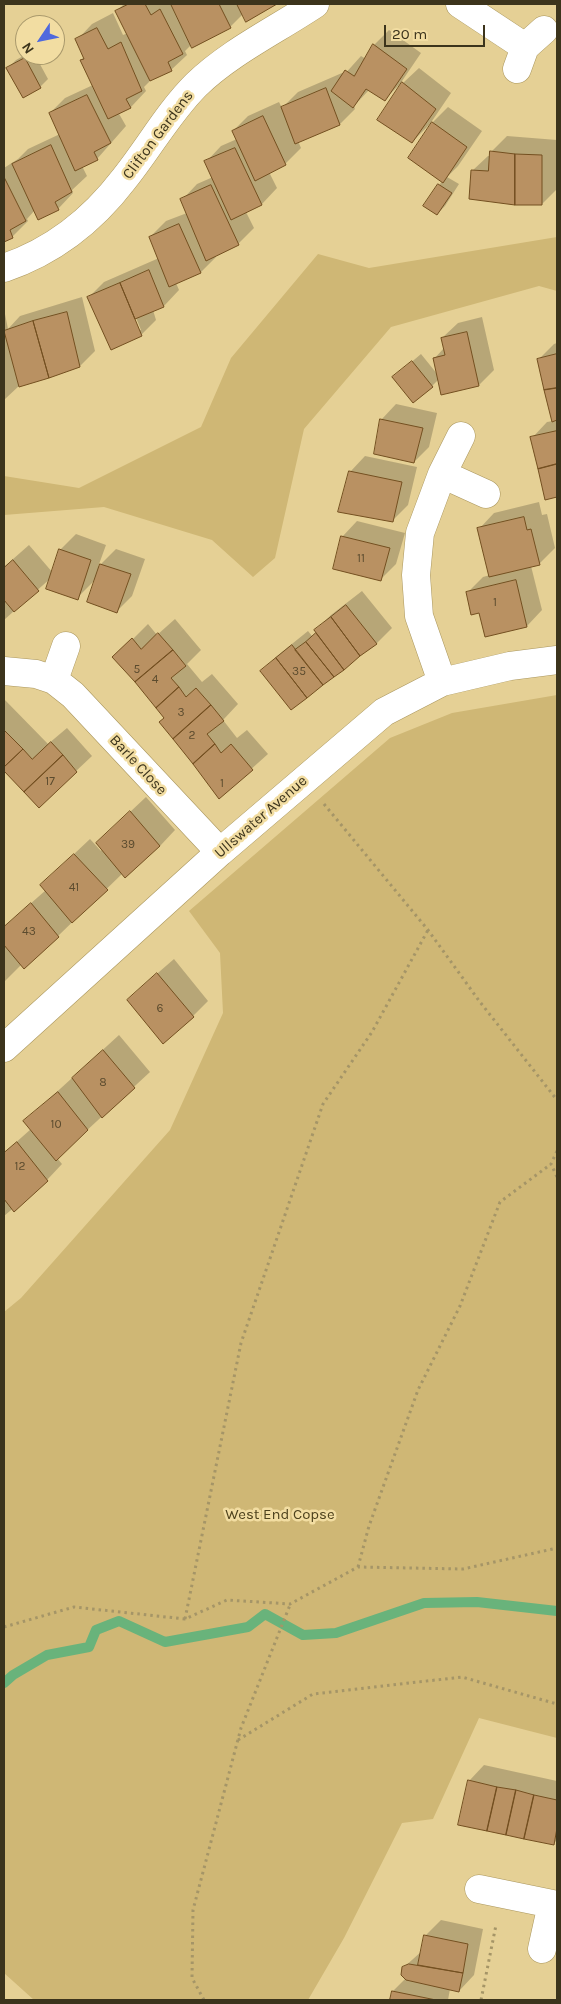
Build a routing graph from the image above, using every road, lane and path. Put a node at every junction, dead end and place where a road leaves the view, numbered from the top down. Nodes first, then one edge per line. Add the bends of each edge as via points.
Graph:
1 (315, 4) edge
2 (460, 4) edge
3 (528, 49) dead end
4 (4, 268) edge
5 (461, 436) dead end
6 (442, 474) junction
7 (486, 494) dead end
8 (66, 646) dead end
9 (557, 660) edge
10 (4, 670) edge
11 (54, 680) junction
12 (442, 682) junction
13 (304, 780) junction
14 (220, 852) junction
15 (428, 930) junction
16 (4, 1048) edge
17 (557, 1100) edge
18 (557, 1151) edge
19 (551, 1164) junction
20 (557, 1177) edge
21 (557, 1548) edge
22 (358, 1567) junction
23 (290, 1604) junction
24 (185, 1619) junction
25 (4, 1627) edge
26 (557, 1704) edge
27 (238, 1740) junction
28 (491, 1891) joint
29 (554, 1905) edge
30 (542, 1949) dead end
31 (204, 2000) edge
32 (481, 2000) edge

1 - 4 street, Clifton Gardens via 244,48 196,85 95,214 58,244
2 - 3 street
5 - 6 street
6 - 7 street
6 - 12 street via 420,533 416,575 418,616
8 - 11 street
9 - 12 street, Ullswater Avenue via 510,666
10 - 11 street, Barle Close
11 - 14 street, Barle Close via 73,695
12 - 13 street, Ullswater Avenue via 384,712
13 - 14 street, Ullswater Avenue
13 - 15 path
14 - 16 street, Ullswater Avenue
15 - 17 path
15 - 24 path via 372,1032 323,1104 241,1343
18 - 19 path
19 - 20 path
19 - 22 path via 500,1202 460,1306 418,1390 369,1526
21 - 22 path via 463,1569
22 - 23 path
23 - 24 path via 227,1600
23 - 27 path
24 - 25 path via 74,1607
26 - 27 path via 462,1677 312,1694
27 - 31 path via 193,1910 192,1978
28 - 29 street
28 - 32 path
29 - 30 street

